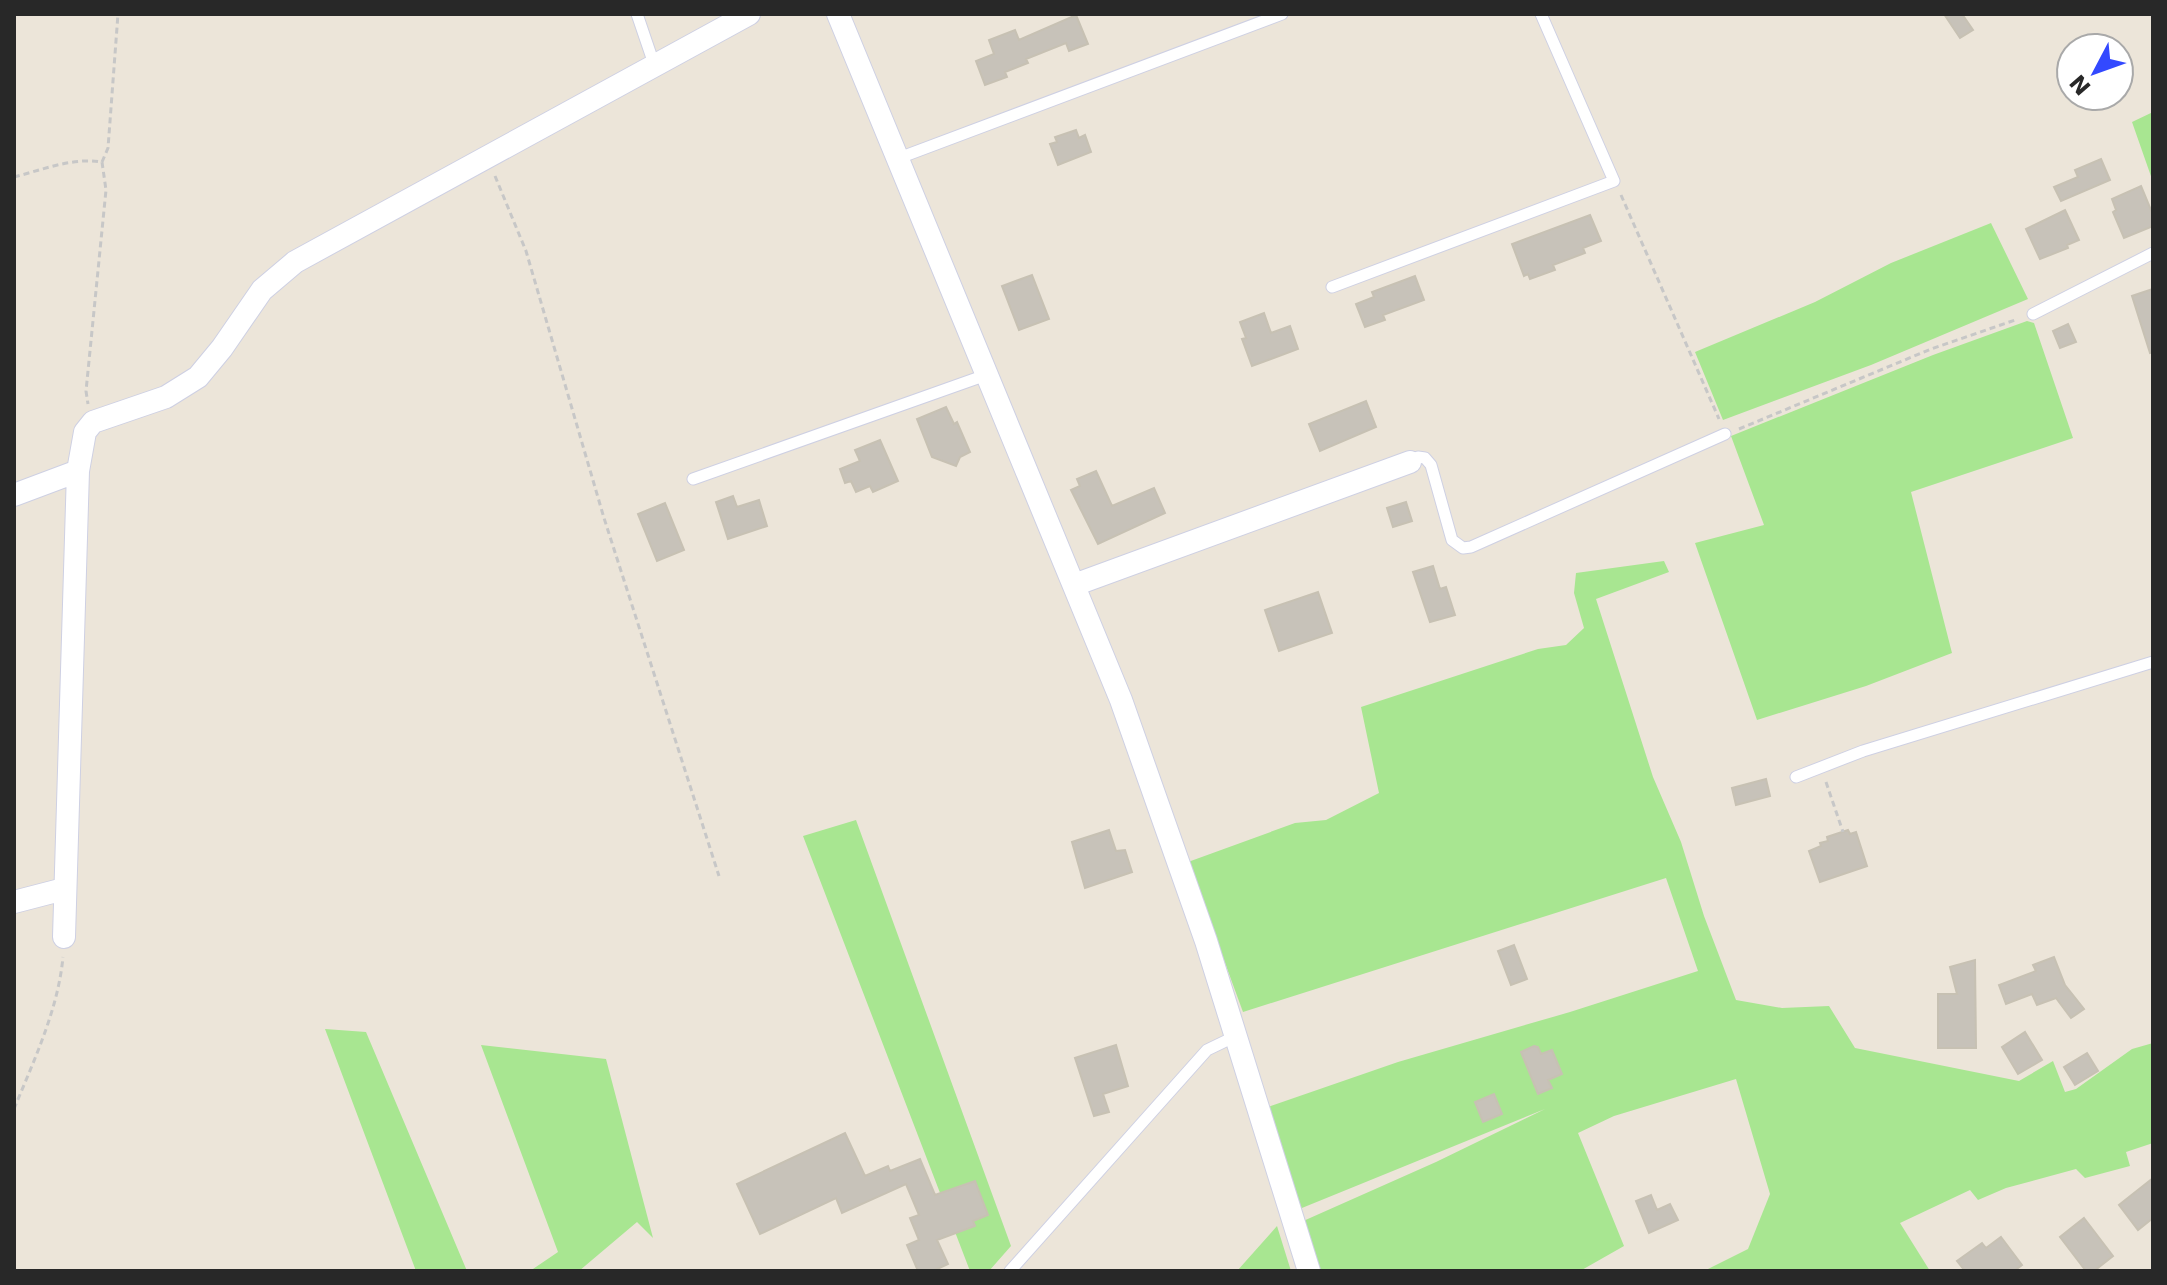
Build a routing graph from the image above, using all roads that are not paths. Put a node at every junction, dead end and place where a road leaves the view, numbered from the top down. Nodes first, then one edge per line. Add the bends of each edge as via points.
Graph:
1 (637, 14) edge
2 (749, 14) edge
3 (838, 14) edge
4 (1282, 14) edge
5 (1541, 14) edge
6 (654, 64) junction
7 (899, 158) junction
8 (2153, 253) edge
9 (1332, 287) dead end
10 (2033, 314) road end
11 (986, 375) junction
12 (1725, 434) road end
13 (1410, 462) joint
14 (78, 471) junction
15 (693, 479) dead end
16 (14, 495) edge
17 (1074, 585) junction
18 (2153, 662) edge
19 (1796, 777) dead end
20 (64, 889) junction
21 (14, 902) edge
22 (64, 937) road end
23 (1236, 1036) junction
24 (1010, 1271) edge
25 (1309, 1271) edge

1 - 6 lane
2 - 6 street
3 - 7 street
4 - 7 lane
5 - 9 lane via 1614,181
6 - 14 street via 276,276 207,369 183,388 93,422 85,432
7 - 11 street
8 - 10 lane
11 - 15 lane
11 - 17 street
12 - 13 lane via 1463,548 1452,540 1431,465 1418,457
13 - 17 street
14 - 16 street
14 - 20 street
17 - 23 street via 1140,752
18 - 19 lane
20 - 21 street
20 - 22 street
23 - 24 lane via 1207,1050
23 - 25 street

